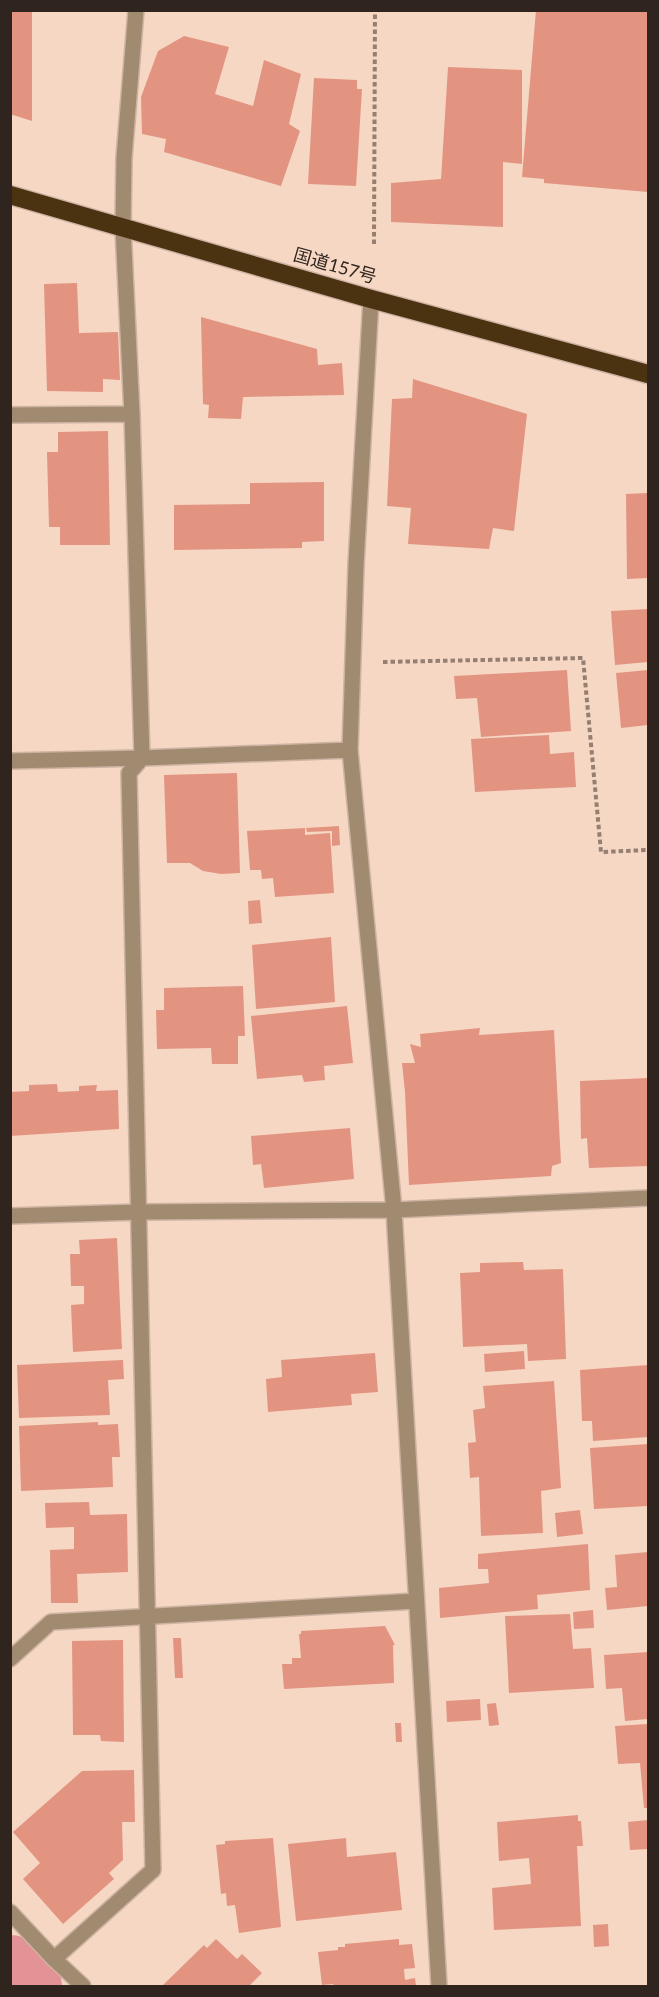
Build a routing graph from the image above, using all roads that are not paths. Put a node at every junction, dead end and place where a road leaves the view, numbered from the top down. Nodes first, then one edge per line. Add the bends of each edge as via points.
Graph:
1 (136, 10) edge
2 (10, 195) edge
3 (123, 228) junction
4 (372, 299) junction
5 (648, 374) edge
6 (132, 414) junction
7 (10, 415) edge
8 (350, 750) junction
9 (142, 758) junction
10 (10, 761) edge
11 (648, 1198) edge
12 (394, 1210) junction
13 (139, 1212) junction
14 (10, 1216) edge
15 (416, 1601) junction
16 (148, 1617) junction
17 (10, 1659) edge
18 (10, 1912) edge
19 (54, 1959) junction
20 (83, 1986) edge
21 (439, 1986) edge

1 - 3 street via 124,158
2 - 3 highway, 国道157号
3 - 4 highway, 国道157号
3 - 6 street
4 - 5 highway, 国道157号
4 - 8 street
6 - 7 street
6 - 9 street
8 - 9 street
8 - 12 street
9 - 10 street
9 - 13 street via 129,773
11 - 12 street
12 - 13 street
12 - 15 street
13 - 14 street
13 - 16 street
15 - 16 street
15 - 21 street
16 - 17 street via 51,1622
16 - 19 street via 153,1870
18 - 19 street
19 - 20 street

